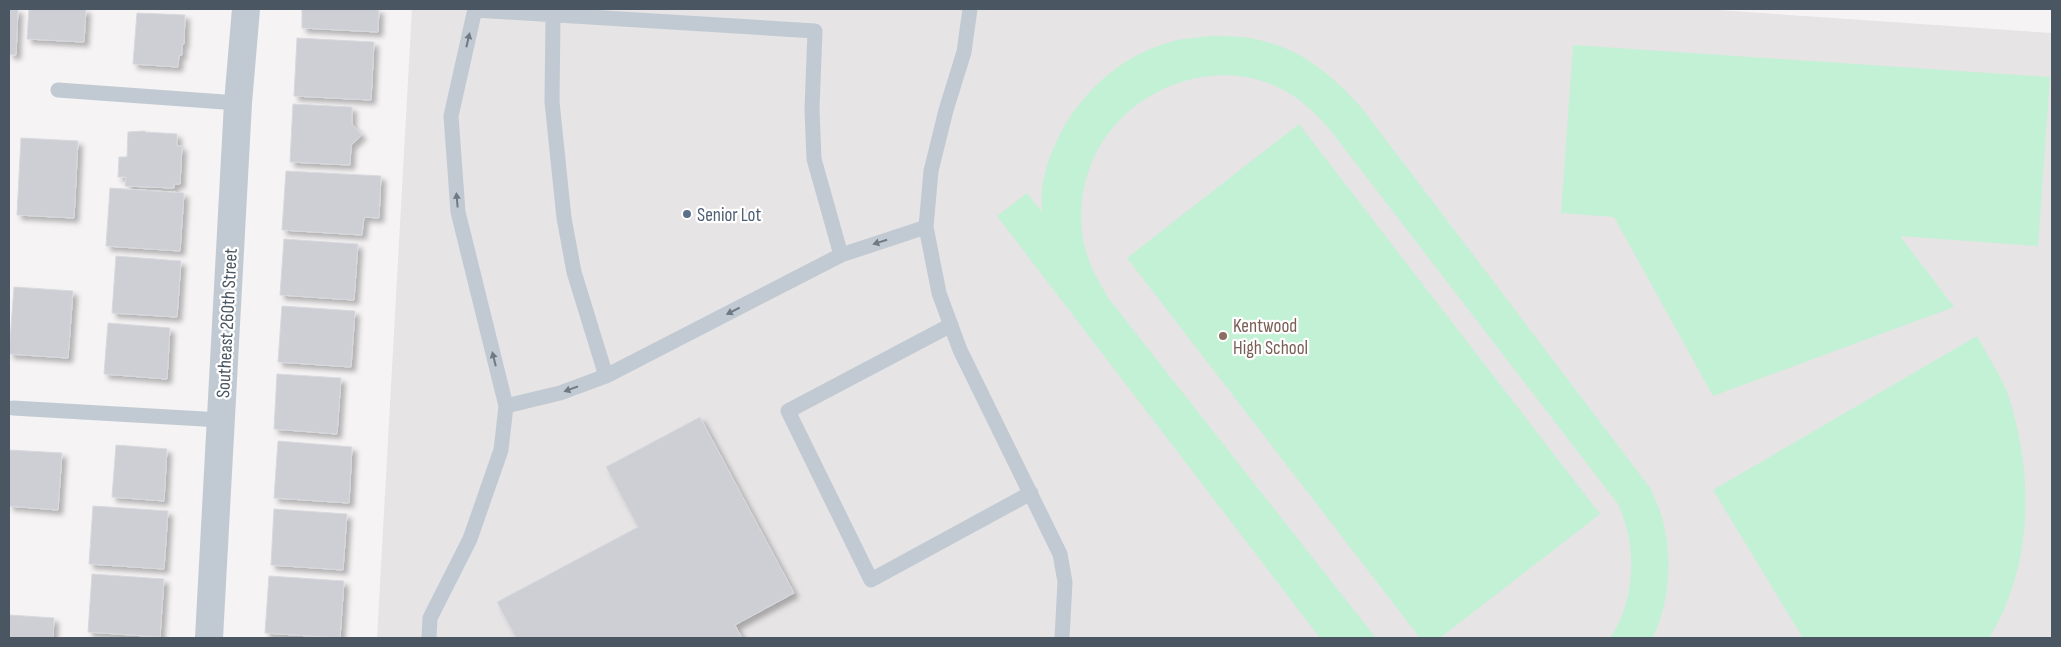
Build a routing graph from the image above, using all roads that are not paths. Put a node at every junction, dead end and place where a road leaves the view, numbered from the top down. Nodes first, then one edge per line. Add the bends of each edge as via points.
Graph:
1 (246, 9) edge
2 (475, 9) edge
3 (970, 9) edge
4 (553, 15) junction
5 (58, 90) dead end
6 (238, 103) junction
7 (926, 227) junction
8 (841, 255) junction
9 (951, 325) junction
10 (606, 376) junction
11 (506, 406) junction
12 (13, 408) dead end
13 (221, 420) junction
14 (1031, 493) junction
15 (209, 638) edge
16 (429, 638) edge
17 (1062, 638) edge

1 - 6 street, Southeast 260th Street
2 - 4 lane
11 -> 2 lane via 458,212 451,116
3 - 7 lane via 964,52 932,171
4 - 8 lane via 815,31 814,159
4 - 10 lane via 552,102 564,218 574,272
5 - 6 lane
6 - 13 street, Southeast 260th Street
7 -> 8 lane
7 - 9 lane via 939,293
8 -> 10 lane
9 - 14 lane via 960,350
9 - 14 lane via 788,411 871,580
10 -> 11 lane via 560,393
11 - 16 lane via 501,450 470,539 430,618
12 - 13 lane
13 - 15 street, Southeast 260th Street
14 - 17 lane via 1060,554 1065,582

